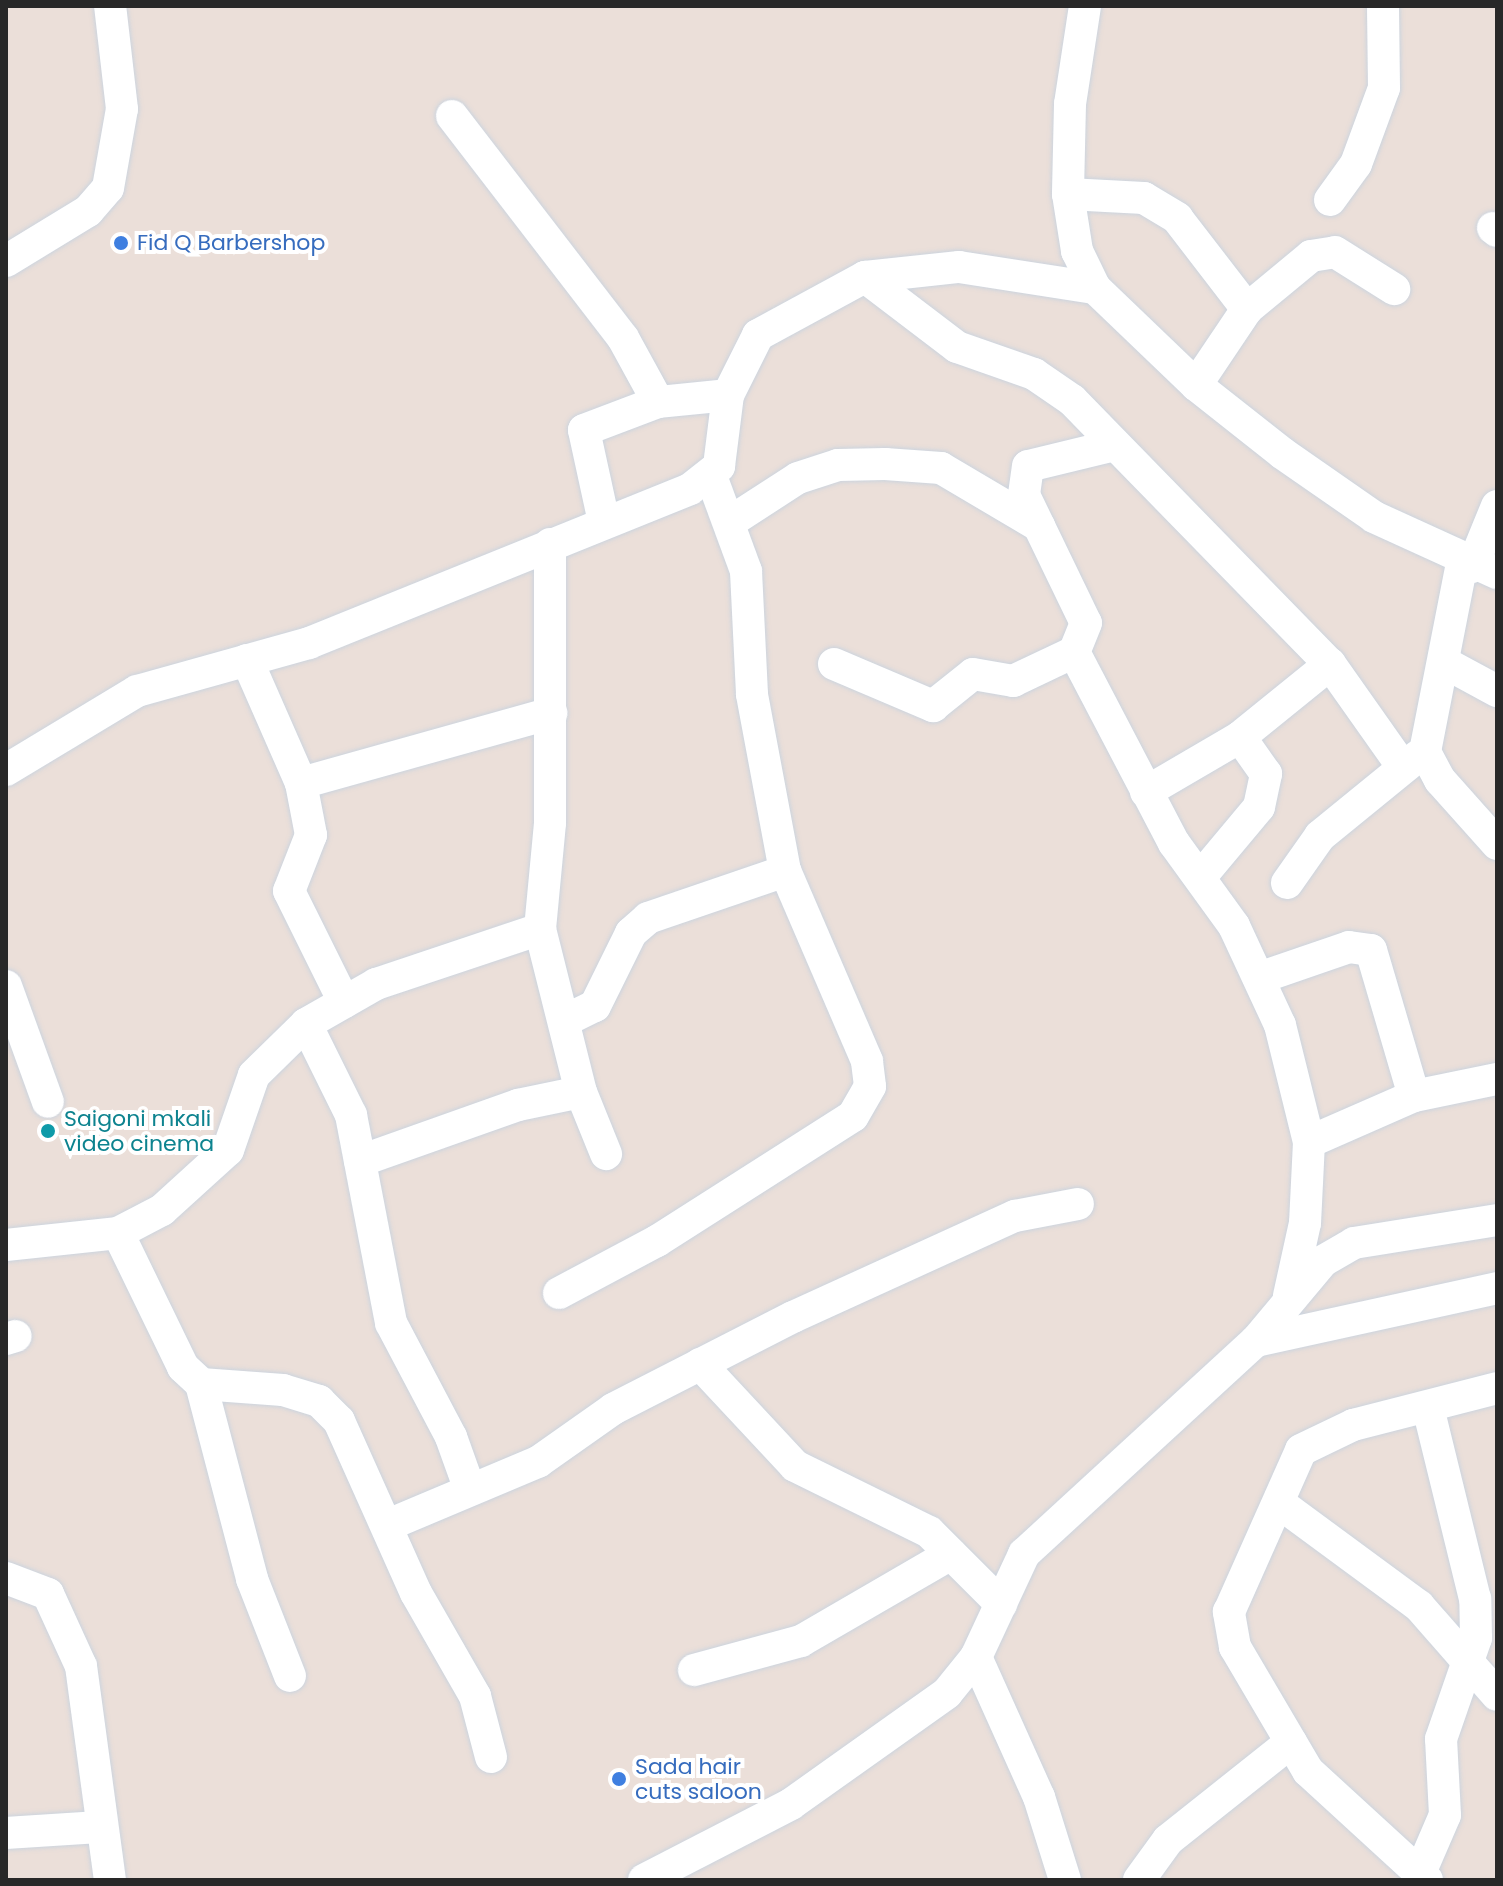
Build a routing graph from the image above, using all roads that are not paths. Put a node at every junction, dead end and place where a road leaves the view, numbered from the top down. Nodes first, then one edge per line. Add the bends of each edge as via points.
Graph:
1 (110, 6) edge
2 (1085, 6) edge
3 (1383, 6) edge
4 (452, 116) dead end
5 (1068, 194) junction
6 (1330, 200) dead end
7 (6, 261) edge
8 (865, 277) junction
9 (1095, 288) junction
10 (1394, 289) dead end
11 (1247, 309) junction
12 (1196, 385) junction
13 (728, 395) junction
14 (658, 402) junction
15 (1115, 445) junction
16 (711, 476) junction
17 (1497, 506) edge
18 (733, 520) junction
19 (604, 522) junction
20 (1039, 526) junction
21 (550, 544) junction
22 (1477, 568) edge
23 (1074, 652) junction
24 (247, 660) junction
25 (834, 664) dead end
26 (1330, 664) junction
27 (1447, 664) junction
28 (1497, 691) edge
29 (551, 713) junction
30 (1240, 737) junction
31 (1413, 759) junction
32 (6, 770) edge
33 (301, 783) junction
34 (1146, 792) junction
35 (1497, 844) edge
36 (785, 871) junction
37 (1203, 874) junction
38 (1287, 883) dead end
39 (540, 929) junction
40 (1259, 978) junction
41 (6, 986) edge
42 (344, 1002) junction
43 (566, 1020) junction
44 (306, 1024) junction
45 (1497, 1079) edge
46 (581, 1092) junction
47 (1414, 1096) junction
48 (48, 1102) dead end
49 (1309, 1142) junction
50 (606, 1154) dead end
51 (360, 1161) junction
52 (1078, 1204) dead end
53 (1497, 1220) edge
54 (118, 1233) junction
55 (6, 1245) edge
56 (1497, 1288) edge
57 (559, 1293) dead end
58 (1289, 1297) junction
59 (1256, 1341) junction
60 (700, 1364) junction
61 (201, 1384) junction
62 (1497, 1388) edge
63 (1428, 1408) junction
64 (470, 1490) junction
65 (1282, 1505) junction
66 (388, 1525) junction
67 (951, 1554) junction
68 (6, 1578) edge
69 (1001, 1604) junction
70 (976, 1657) junction
71 (694, 1670) dead end
72 (290, 1676) dead end
73 (1486, 1676) edge
74 (1291, 1742) junction
75 (491, 1757) dead end
76 (99, 1827) junction
77 (6, 1833) edge
78 (1054, 1876) edge
79 (1424, 1877) edge
80 (110, 1880) edge
81 (644, 1880) edge
82 (1139, 1880) edge

1 - 7 street via 122,109 108,188 88,211
2 - 5 street via 1070,104
3 - 6 street via 1384,88 1356,164
4 - 14 street via 606,314
5 - 9 street via 1077,251
5 - 11 street via 1144,198 1177,218
8 - 9 street via 959,267
8 - 13 street via 758,335
8 - 15 street via 957,347 1034,374
9 - 12 street
10 - 11 street via 1335,252 1311,256
11 - 12 street
12 - 22 street via 1374,517
13 - 14 street
13 - 16 street via 719,466
14 - 19 street via 584,430
15 - 20 street via 1028,466 1024,495
15 - 26 street
16 - 18 street
16 - 19 street
17 - 22 street
18 - 20 street via 798,478 838,465 885,464 941,468
18 - 36 street via 746,571 752,694
19 - 21 street
20 - 23 street via 1086,623
21 - 24 street via 385,615
21 - 29 street
22 - 27 street
23 - 25 street via 1013,681 973,674 933,706
23 - 34 street
24 - 32 street via 137,691
24 - 33 street
26 - 30 street
26 - 31 street
27 - 28 street
27 - 31 street
29 - 33 street
29 - 39 street
30 - 34 street
30 - 37 street via 1266,774 1259,807
31 - 35 street via 1440,780
31 - 38 street via 1320,836
33 - 42 street via 311,835 289,891
34 - 37 street via 1174,843
36 - 43 street via 648,918 631,933 595,1006
36 - 57 street via 867,1061 870,1086 853,1116 657,1241
37 - 40 street
39 - 42 street via 376,984
39 - 43 street
40 - 47 street via 1349,947 1371,950
40 - 49 street via 1294,1070
41 - 48 street
42 - 44 street
43 - 46 street
44 - 51 street via 334,1069
44 - 54 street via 254,1075 228,1150 199,1182
45 - 47 street
46 - 50 street
46 - 51 street via 518,1105
47 - 49 street
49 - 58 street via 1305,1223
51 - 64 street via 391,1323 451,1437
52 - 60 street via 1015,1216
53 - 58 street via 1354,1243 1323,1261
54 - 55 street
54 - 61 street via 183,1367
56 - 59 street via 1348,1326
58 - 59 street
59 - 69 street via 1024,1554
60 - 64 street via 613,1409 538,1462
60 - 67 street via 795,1466 907,1518
61 - 66 street via 283,1390 319,1401 339,1421
61 - 72 street via 252,1579
62 - 63 street
63 - 65 street via 1353,1425 1301,1450
63 - 73 street via 1475,1599
64 - 66 street
65 - 73 street via 1419,1606
65 - 74 street via 1229,1612 1235,1647
66 - 75 street via 475,1696
67 - 69 street
67 - 71 street via 801,1641
68 - 76 street via 48,1594 64,1617 86,1696
69 - 70 street
70 - 78 street via 1039,1797
70 - 81 street via 947,1693 894,1738 791,1804
73 - 79 street via 1441,1739 1445,1815
74 - 79 street via 1333,1797
74 - 82 street via 1168,1840
76 - 77 street
76 - 80 street

